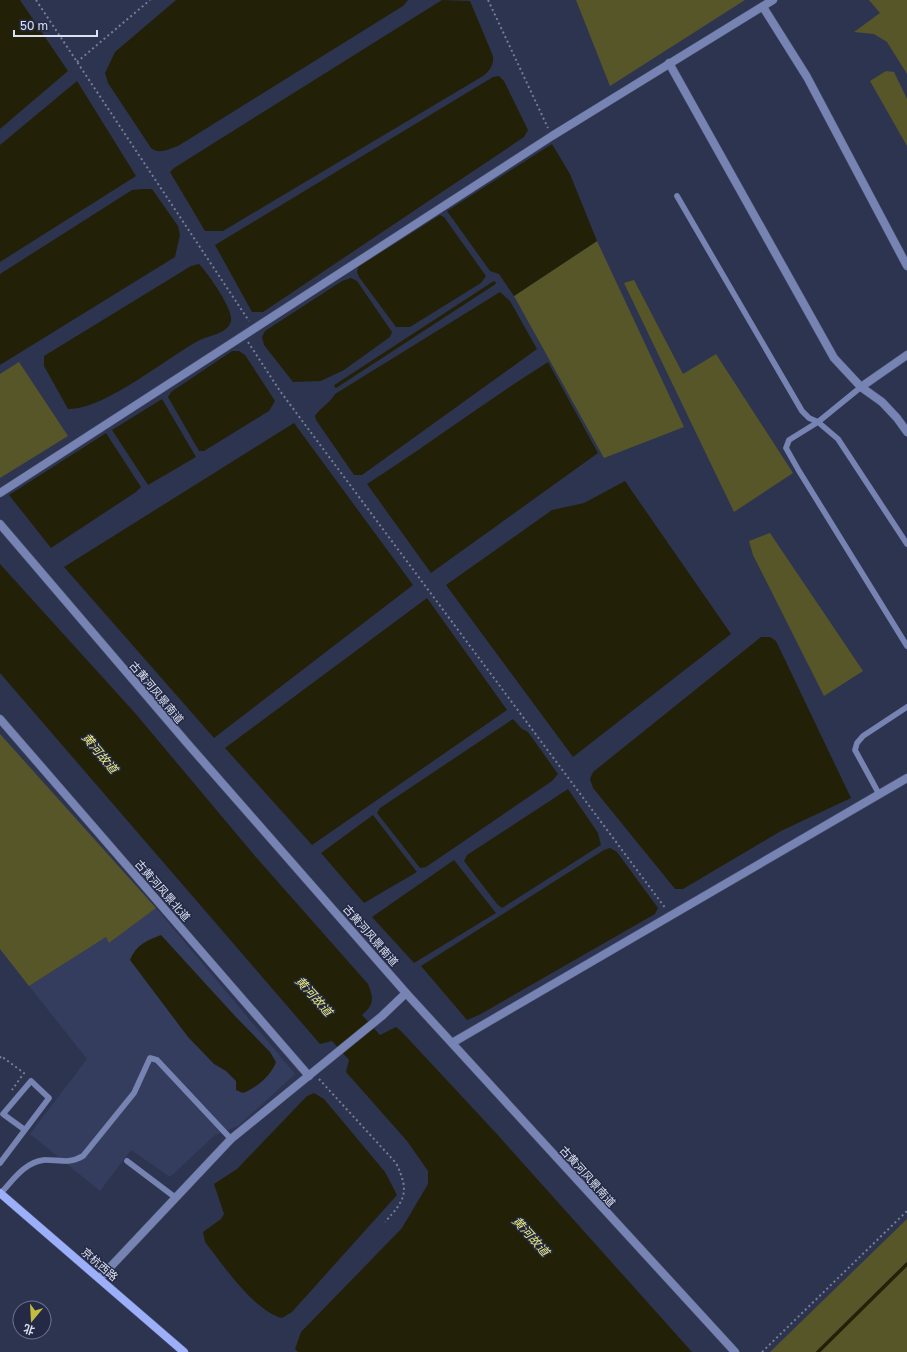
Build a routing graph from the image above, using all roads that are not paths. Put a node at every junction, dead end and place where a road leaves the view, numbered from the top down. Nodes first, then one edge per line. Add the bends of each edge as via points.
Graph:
1 (773, 0) edge
2 (762, 7) junction
3 (669, 63) junction
4 (677, 196) dead end
5 (907, 266) edge
6 (907, 356) edge
7 (861, 387) junction
8 (818, 422) junction
9 (907, 432) edge
10 (0, 493) edge
11 (0, 524) edge
12 (907, 544) edge
13 (907, 646) edge
14 (907, 707) edge
15 (0, 719) edge
16 (907, 778) edge
17 (879, 794) junction
18 (406, 993) junction
19 (452, 1044) junction
20 (313, 1073) junction
21 (25, 1130) junction
22 (231, 1139) junction
23 (127, 1161) dead end
24 (0, 1163) edge
25 (0, 1193) edge
26 (176, 1198) junction
27 (100, 1278) junction
28 (184, 1352) edge
29 (735, 1352) edge

1 - 2 street
2 - 3 street
2 - 5 street via 807,77
3 - 7 street via 834,358
3 - 10 street
4 - 8 lane via 802,411 808,418
6 - 7 street
7 - 8 lane
7 - 9 street via 882,402
8 - 12 lane via 838,439
8 - 13 lane via 789,440 786,448 788,454
11 - 18 street, 古黄河风景南道
14 - 17 lane via 863,736 857,743 855,750
15 - 20 street, 古黄河风景北道
16 - 17 street
17 - 19 street
18 - 19 street, 古黄河风景南道
18 - 20 street
19 - 29 street, 古黄河风景南道
20 - 22 street
21 - 21 lane via 49,1098 31,1081 3,1114
21 - 24 lane
22 - 25 lane via 157,1060 150,1058 134,1093 83,1156 73,1161 36,1162 25,1167
22 - 26 street
23 - 26 lane
25 - 27 main road, 京杭西路
26 - 27 street
27 - 28 main road, 京杭西路

